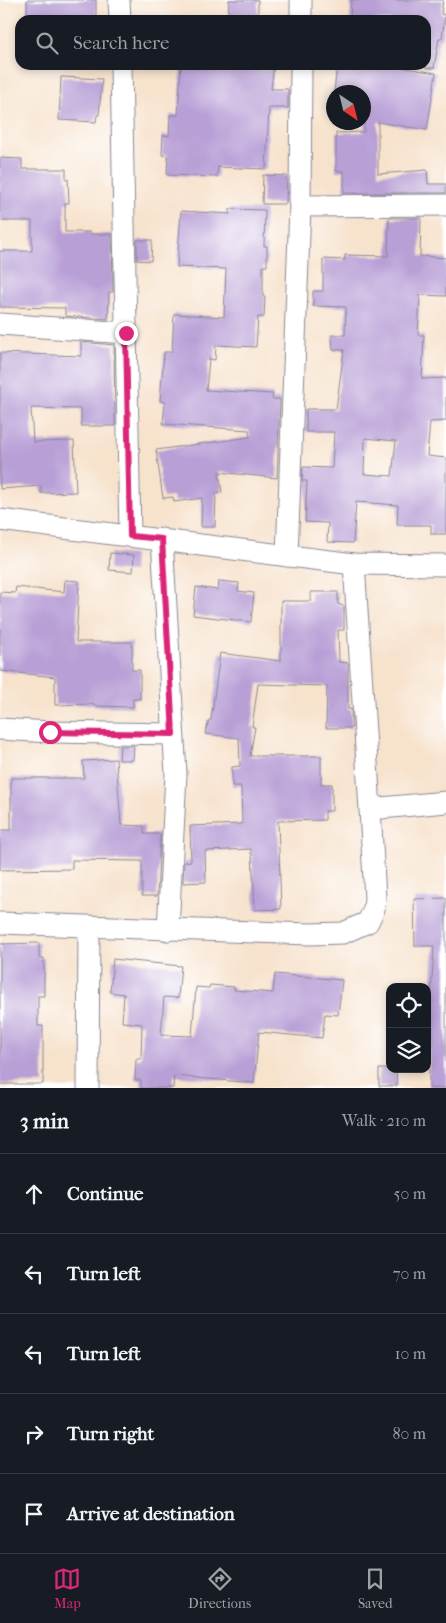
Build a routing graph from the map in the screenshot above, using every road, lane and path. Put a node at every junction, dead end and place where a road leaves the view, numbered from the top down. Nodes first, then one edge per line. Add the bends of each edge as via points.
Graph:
1 (119, 0) edge
2 (301, 0) edge
3 (120, 15) edge
4 (301, 15) edge
5 (121, 70) edge
6 (301, 70) edge
7 (446, 205) edge
8 (300, 206) junction
9 (0, 324) edge
10 (126, 333) junction
11 (0, 520) edge
12 (130, 536) junction
13 (162, 539) junction
14 (287, 556) junction
15 (354, 564) junction
16 (446, 565) edge
17 (0, 729) edge
18 (173, 734) junction
19 (446, 802) edge
20 (370, 809) junction
21 (0, 924) edge
22 (89, 927) junction
23 (168, 930) junction
24 (88, 1088) edge

1 - 3 street
2 - 4 street
5 - 10 street
6 - 8 street
7 - 8 street
8 - 14 street
9 - 10 street
10 - 12 street
11 - 12 street
12 - 13 street
13 - 14 street
13 - 18 street
14 - 15 street
15 - 16 street
15 - 20 street
17 - 18 street
18 - 23 street via 176,774
19 - 20 street
20 - 23 street via 375,898 368,922 343,933
21 - 22 street
22 - 23 street
22 - 24 street

